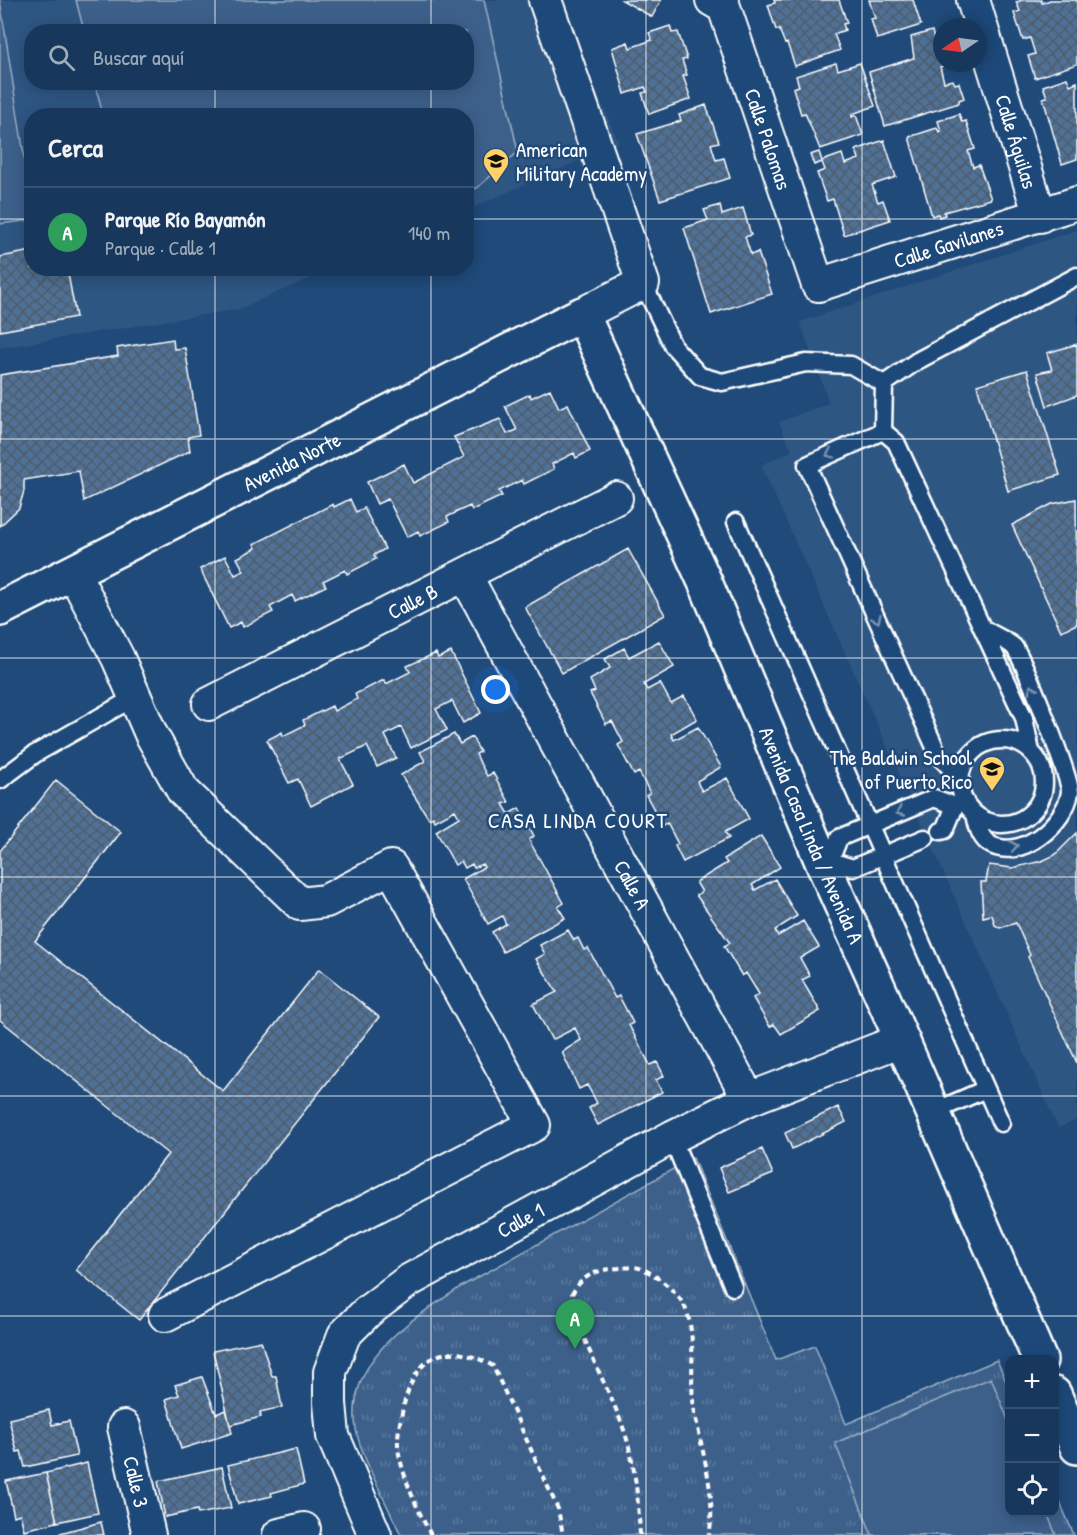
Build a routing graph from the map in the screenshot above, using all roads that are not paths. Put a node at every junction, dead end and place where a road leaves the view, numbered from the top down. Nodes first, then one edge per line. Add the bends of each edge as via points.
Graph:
1 (545, 0) edge
2 (712, 0) edge
3 (973, 0) edge
4 (1077, 203) edge
5 (1040, 216) junction
6 (1077, 276) edge
7 (643, 283) junction
8 (818, 285) joint
9 (582, 314) junction
10 (884, 384) junction
11 (884, 431) junction
12 (616, 498) dead end
13 (736, 522) dead end
14 (73, 572) junction
15 (465, 575) junction
16 (0, 609) edge
17 (982, 628) junction
18 (135, 697) junction
19 (209, 704) dead end
20 (1031, 752) junction
21 (960, 778) junction
22 (0, 780) edge
23 (965, 807) junction
24 (870, 825) junction
25 (941, 831) dead end
26 (925, 838) dead end
27 (883, 855) junction
28 (826, 862) junction
29 (902, 1040) junction
30 (986, 1089) junction
31 (749, 1099) junction
32 (933, 1112) junction
33 (1001, 1123) dead end
34 (672, 1137) junction
35 (732, 1287) dead end
36 (165, 1315) dead end
37 (1038, 1355) edge
38 (1059, 1406) edge
39 (124, 1427) dead end
40 (1077, 1447) edge
41 (149, 1535) edge
42 (375, 1535) edge

1 - 7 street
2 - 8 street, Calle Palomas via 724,7
3 - 5 street, Calle Águilas
4 - 5 street, Calle Gavilanes
5 - 8 street, Calle Gavilanes
6 - 10 lane via 917,361
7 - 9 street
7 - 10 lane via 673,346 700,376 722,382 806,363 850,364
9 - 14 street, Avenida Norte
9 - 28 street, Avenida Casa Linda / Avenida A via 705,582
10 - 11 lane
11 - 17 lane via 896,442
11 -> 21 lane via 807,465 939,756
12 - 15 street, Calle B
13 - 24 lane
14 - 16 street, Avenida Norte
14 - 18 street
15 - 19 street, Calle B
15 - 31 street, Calle A
17 - 20 lane via 1024,718
23 -> 17 lane via 989,843 1002,848 1017,847 1046,833 1061,817 1070,791 1065,764 1014,647
18 - 22 lane via 35,754
18 - 36 street via 183,791 300,904 326,901 391,867 534,1125
20 - 21 lane via 1007,740 981,745 971,753
20 - 23 lane via 1043,775 1043,789 1029,814 1002,824 988,821
21 - 23 lane
23 -> 24 lane via 934,798
23 - 25 lane
24 - 27 lane
24 - 28 lane via 839,838
26 - 27 lane
27 - 28 lane via 854,868
27 - 30 lane
28 - 29 street, Avenida Casa Linda / Avenida A
29 - 31 street, Calle 1
29 - 32 street, Avenida Casa Linda / Avenida A
30 - 32 lane
30 - 33 lane
31 - 34 street, Calle 1
32 - 37 street, Avenida Casa Linda / Avenida A
34 - 35 lane
34 - 42 street, Calle 1 via 408,1281 344,1335 330,1372 333,1436
38 - 40 street
39 - 41 street, Calle 3

